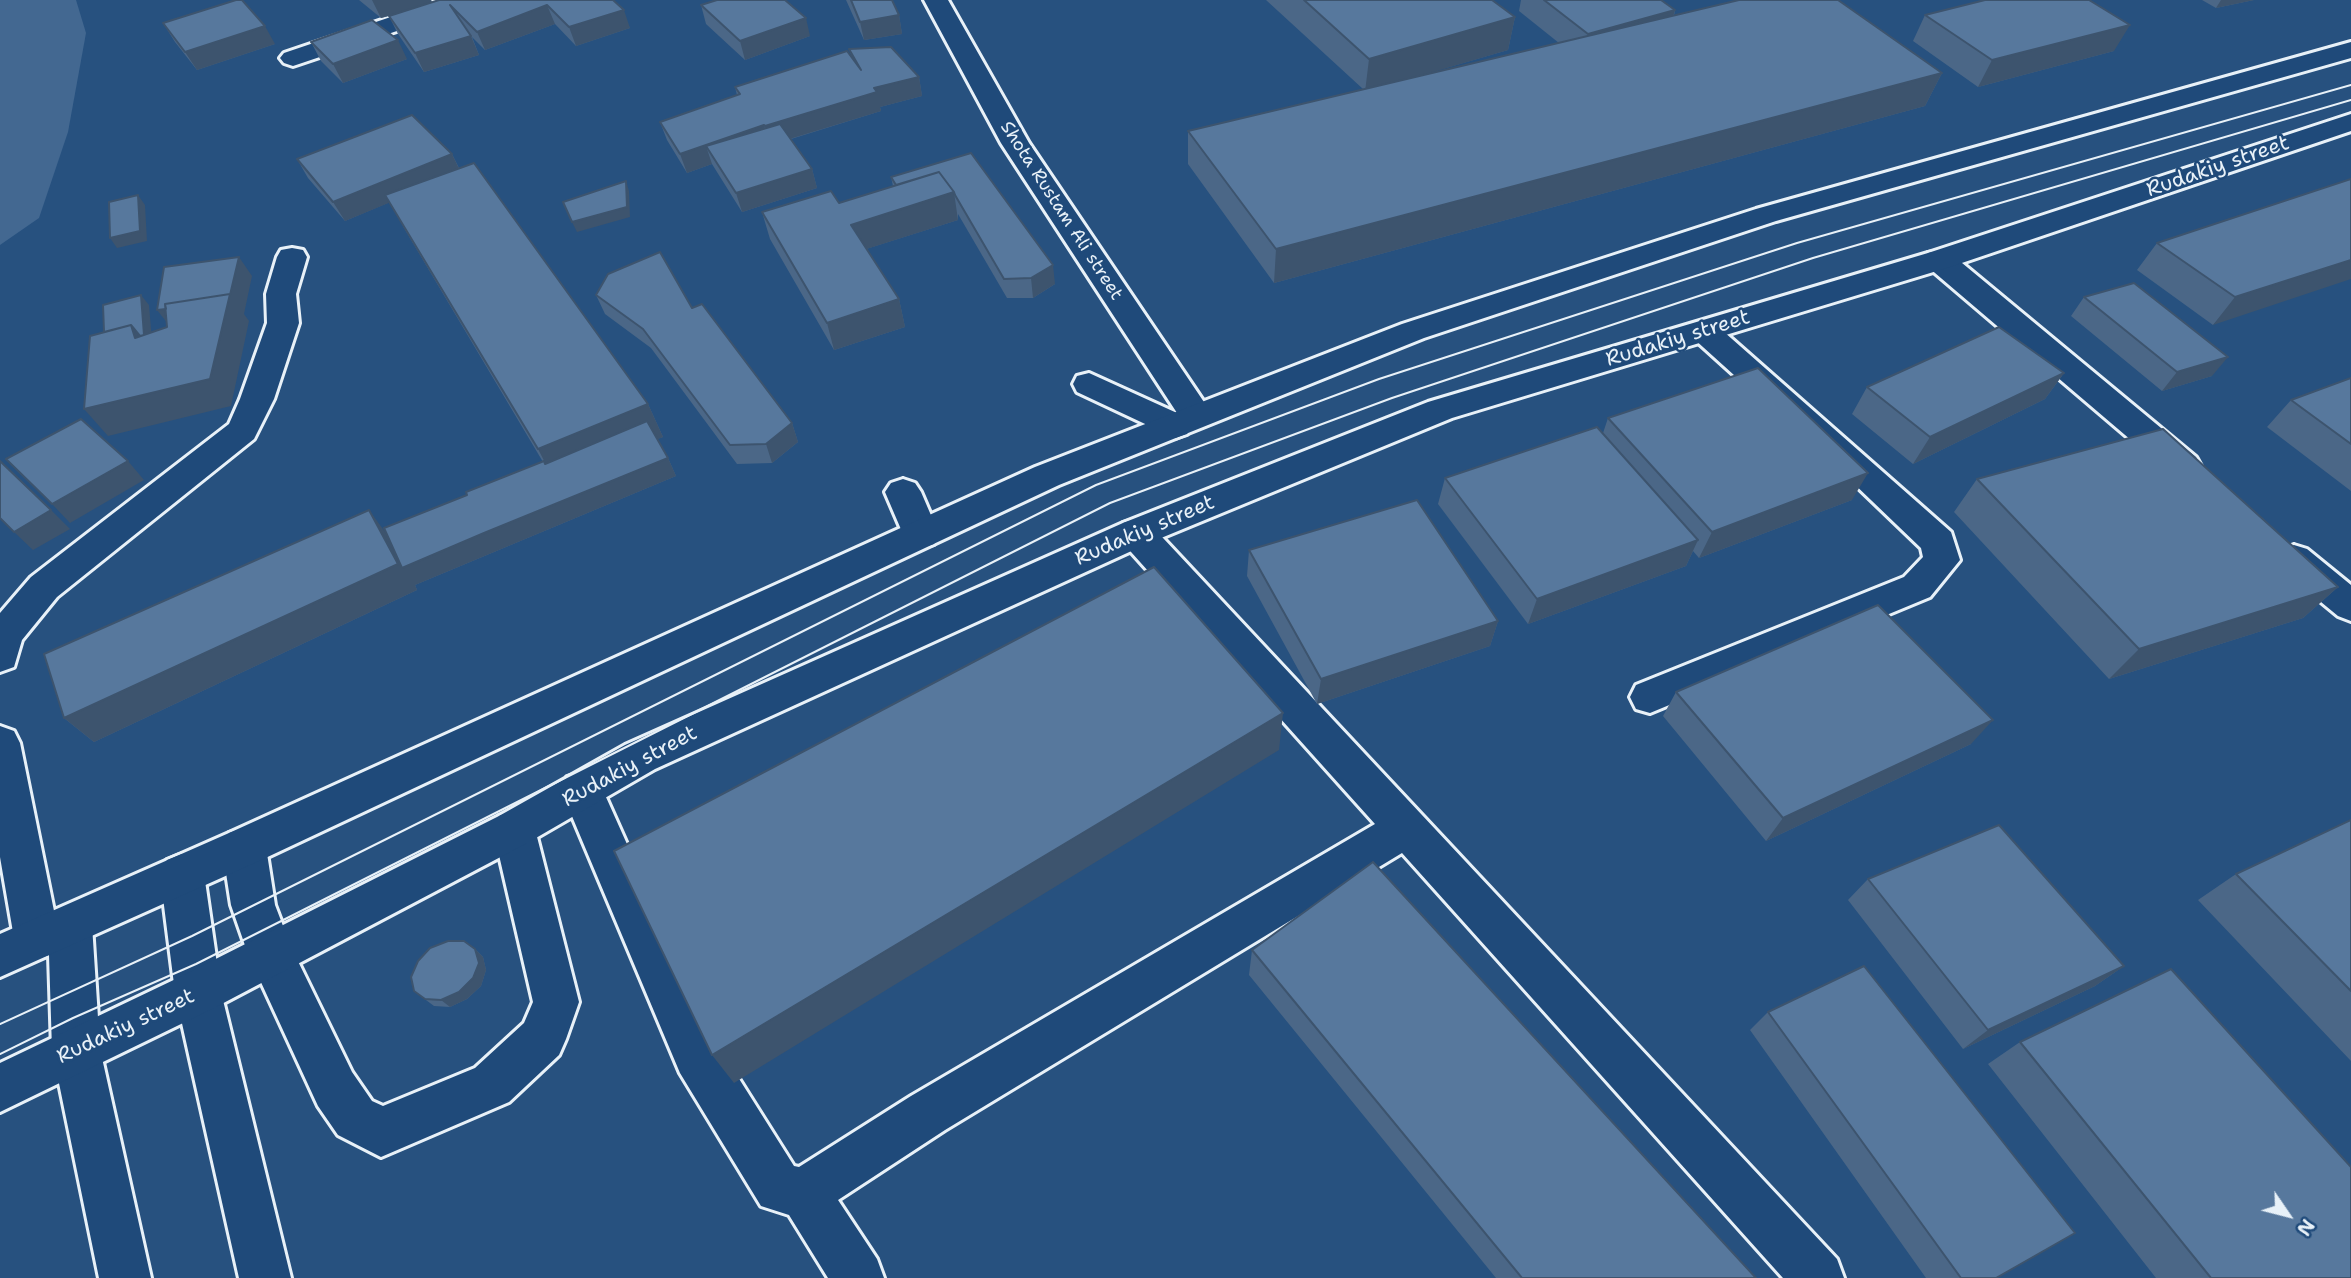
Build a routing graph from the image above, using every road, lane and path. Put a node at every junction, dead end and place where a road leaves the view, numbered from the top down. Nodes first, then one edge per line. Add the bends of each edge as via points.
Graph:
1 (465, 0) edge
2 (936, 0) edge
3 (2351, 50) edge
4 (293, 58) dead end
5 (2351, 122) edge
6 (292, 257) dead end
7 (1939, 260) junction
8 (1704, 331) junction
9 (1089, 384) dead end
10 (1186, 421) junction
11 (2203, 482) edge
12 (903, 492) dead end
13 (1136, 533) junction
14 (921, 534) junction
15 (2266, 536) edge
16 (2351, 606) edge
17 (0, 656) edge
18 (1650, 697) dead end
19 (0, 743) edge
20 (582, 790) junction
21 (1406, 828) junction
22 (514, 829) junction
23 (244, 847) junction
24 (182, 874) junction
25 (35, 940) edge
26 (271, 954) junction
27 (198, 992) junction
28 (76, 1049) junction
29 (0, 1088) edge
30 (804, 1193) junction
31 (125, 1278) edge
32 (265, 1278) edge
33 (858, 1278) edge
34 (1818, 1278) edge

1 - 4 main road
2 - 10 main road, Shota Rustam Ali street via 1015,143
3 - 10 main road via 1766,215 1413,331
5 - 7 main road, Rudakiy street
6 - 17 main road via 281,294 283,323 242,431 44,587 4,635
7 - 8 main road, Rudakiy street
7 - 11 main road
8 - 13 main road, Rudakiy street via 1440,410
8 - 18 main road via 1938,542 1942,560 1917,587
9 - 10 main road
10 - 14 main road via 1046,476
12 - 14 main road
13 - 20 main road, Rudakiy street via 640,757
13 - 21 main road
14 - 23 main road
15 - 16 main road
19 - 25 main road
20 - 22 main road, Rudakiy street
20 - 30 main road via 697,1056 779,1188
21 - 30 main road via 928,1113
21 - 34 main road
22 - 26 main road, Rudakiy street
22 - 26 main road via 556,1002 542,1039 492,1085 381,1132 355,1118 335,1089
23 - 24 main road
23 - 26 main road via 253,905
24 - 25 main road
24 - 27 main road
25 - 28 main road
26 - 27 main road, Rudakiy street
27 - 28 main road, Rudakiy street
27 - 32 main road
28 - 29 main road, Rudakiy street
28 - 31 main road
30 - 33 main road

